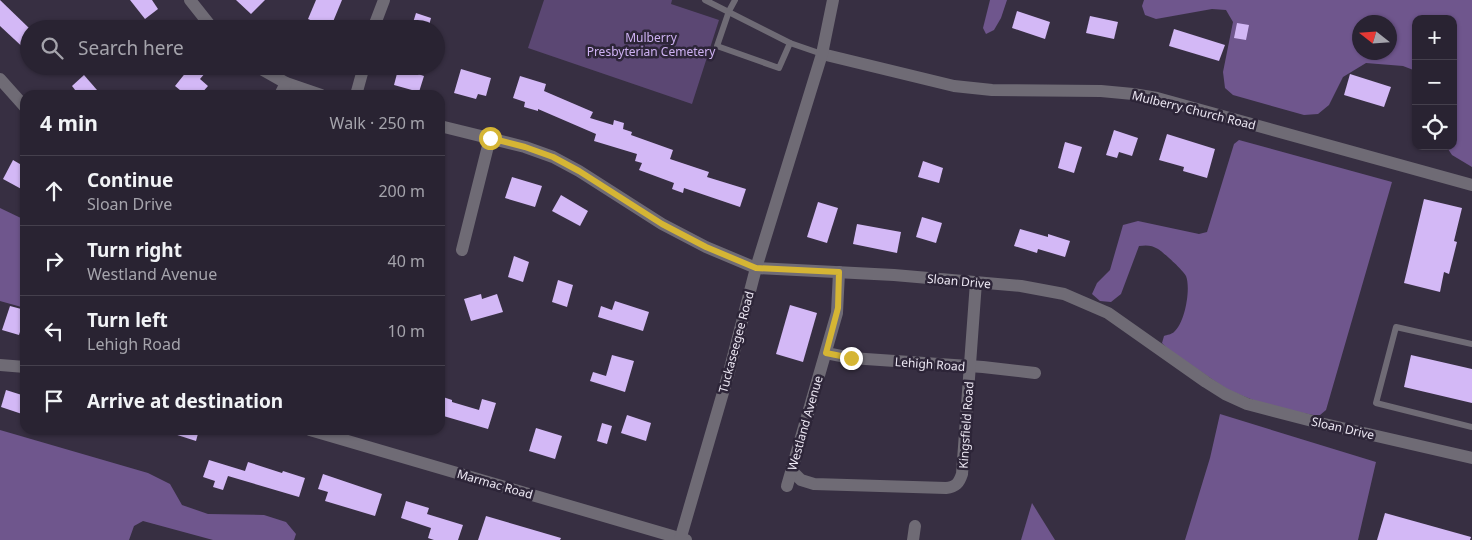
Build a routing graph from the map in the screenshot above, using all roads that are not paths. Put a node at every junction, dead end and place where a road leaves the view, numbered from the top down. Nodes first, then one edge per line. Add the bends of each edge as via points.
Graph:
1 (190, 0) edge
2 (384, 0) edge
3 (705, 0) edge
4 (735, 0) edge
5 (833, 0) edge
6 (729, 12) junction
7 (206, 20) edge
8 (375, 20) edge
9 (790, 43) junction
10 (822, 54) junction
11 (272, 75) edge
12 (362, 75) edge
13 (0, 79) edge
14 (286, 83) junction
15 (282, 90) edge
16 (306, 90) edge
17 (357, 90) edge
18 (20, 101) edge
19 (445, 127) edge
20 (490, 138) junction
21 (1472, 186) edge
22 (462, 250) dead end
23 (756, 268) junction
24 (839, 272) junction
25 (976, 282) junction
26 (1472, 344) edge
27 (826, 353) junction
28 (0, 365) edge
29 (970, 366) junction
30 (20, 367) edge
31 (1035, 373) dead end
32 (1472, 427) edge
33 (327, 435) edge
34 (1472, 458) edge
35 (791, 470) junction
36 (786, 486) dead end
37 (915, 526) dead end
38 (682, 540) edge
39 (913, 540) edge

1 - 7 street
2 - 8 street
3 - 6 lane
4 - 6 lane
5 - 10 street, Tuckaseegee Road
6 - 9 lane
6 - 9 lane via 717,46 779,68
9 - 10 lane
10 - 21 street, Mulberry Church Road via 954,86 992,90 1101,91 1157,98
10 - 23 street, Tuckaseegee Road
11 - 14 street
12 - 17 street
13 - 18 street
14 - 15 street
14 - 16 street
19 - 20 street, Sloan Drive
20 - 22 street
20 - 23 street, Sloan Drive via 553,157 662,224
23 - 24 street, Sloan Drive
23 - 38 street, Tuckaseegee Road
24 - 25 street, Sloan Drive
24 - 27 street, Westland Avenue via 838,308
25 - 29 street, Kingsfield Road
25 - 34 street, Sloan Drive via 1064,294 1108,313 1212,386 1246,404
26 - 32 lane via 1396,328 1376,402
27 - 29 street, Lehigh Road via 851,358
27 - 35 street, Westland Avenue
28 - 30 street
29 - 31 street, Lehigh Road
29 - 35 street, Kingsfield Road via 962,474 956,485 946,488 814,484 801,480
33 - 38 street, Marmac Road
35 - 36 street, Westland Avenue
37 - 39 street

